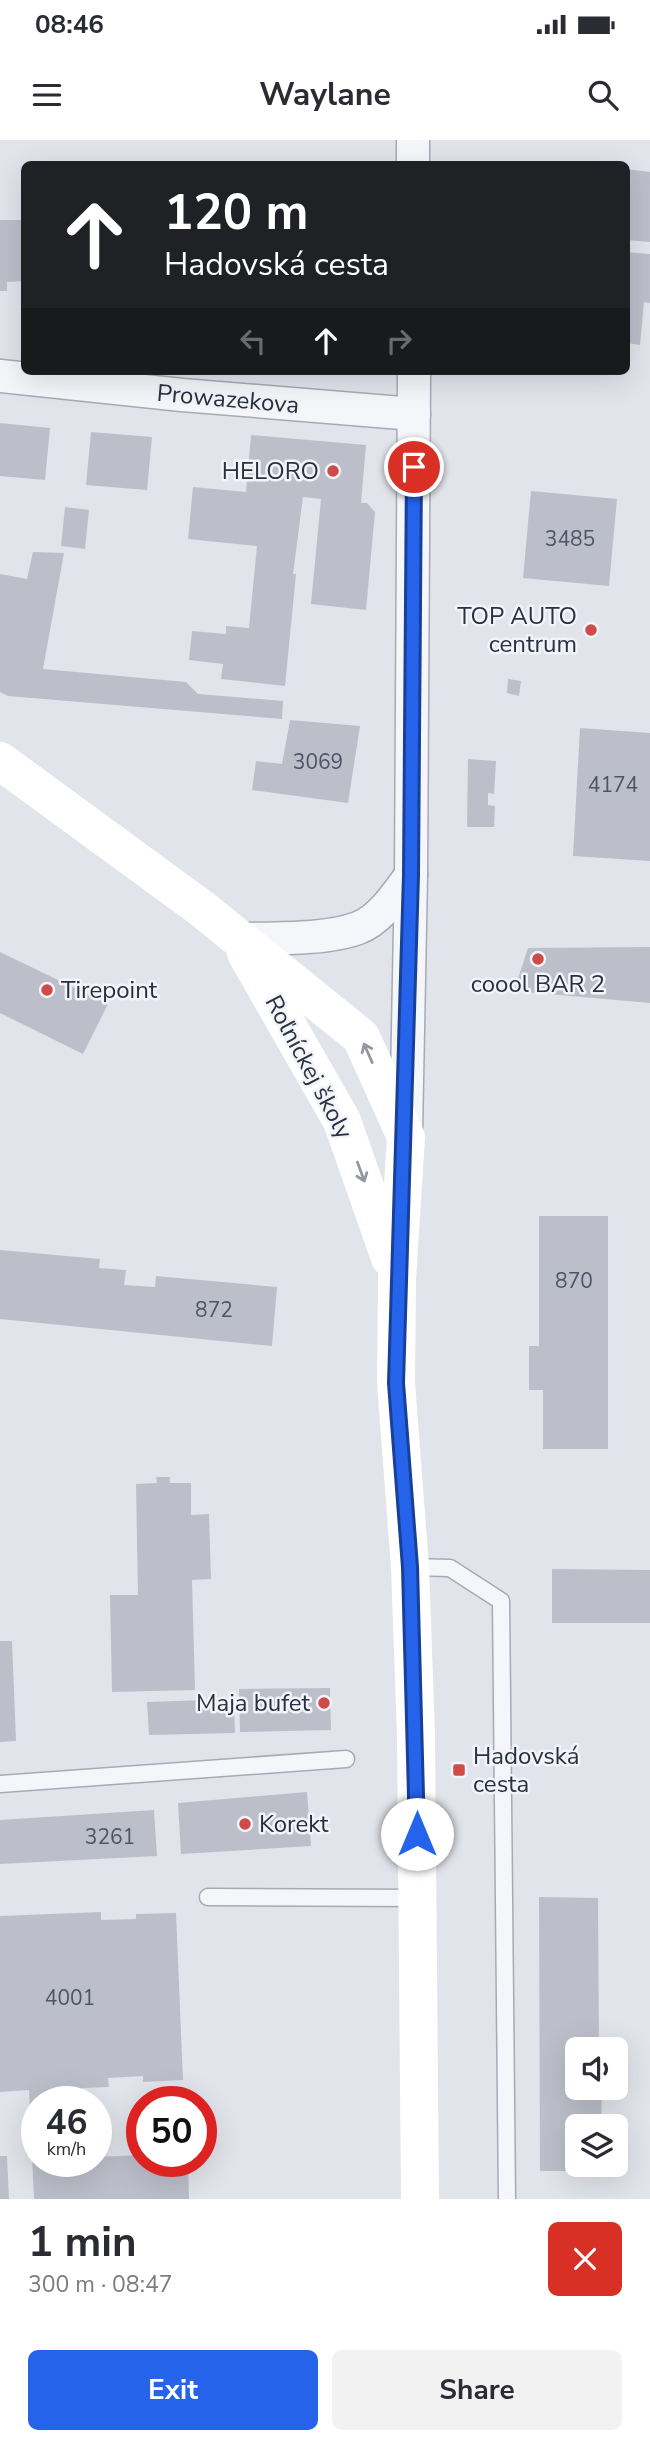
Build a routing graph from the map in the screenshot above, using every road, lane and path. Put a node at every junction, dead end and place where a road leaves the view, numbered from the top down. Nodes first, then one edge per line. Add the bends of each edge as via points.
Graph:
1 (412, 140) edge
2 (413, 161) edge
3 (414, 375) edge
4 (0, 376) edge
5 (414, 414) junction
6 (0, 761) edge
7 (411, 875) junction
8 (238, 939) junction
9 (406, 1138) junction
10 (397, 1279) junction
11 (410, 1567) junction
12 (346, 1759) dead end
13 (0, 1784) edge
14 (208, 1897) dead end
15 (417, 1898) junction
16 (420, 2199) edge
17 (507, 2199) edge

1 - 2 street
3 - 5 street
4 - 5 street, Prowazekova
5 - 7 street
6 - 8 main road, Roľníckej školy
7 - 8 street via 389,904 359,928 303,937
7 - 9 street
9 -> 8 main road, Roľníckej školy via 361,1037
8 -> 10 main road, Roľníckej školy via 342,1121
9 - 10 main road
10 - 11 main road via 396,1383
11 - 15 main road
11 - 17 lane via 450,1569 501,1601
12 - 13 lane
14 - 15 lane
15 - 16 main road

